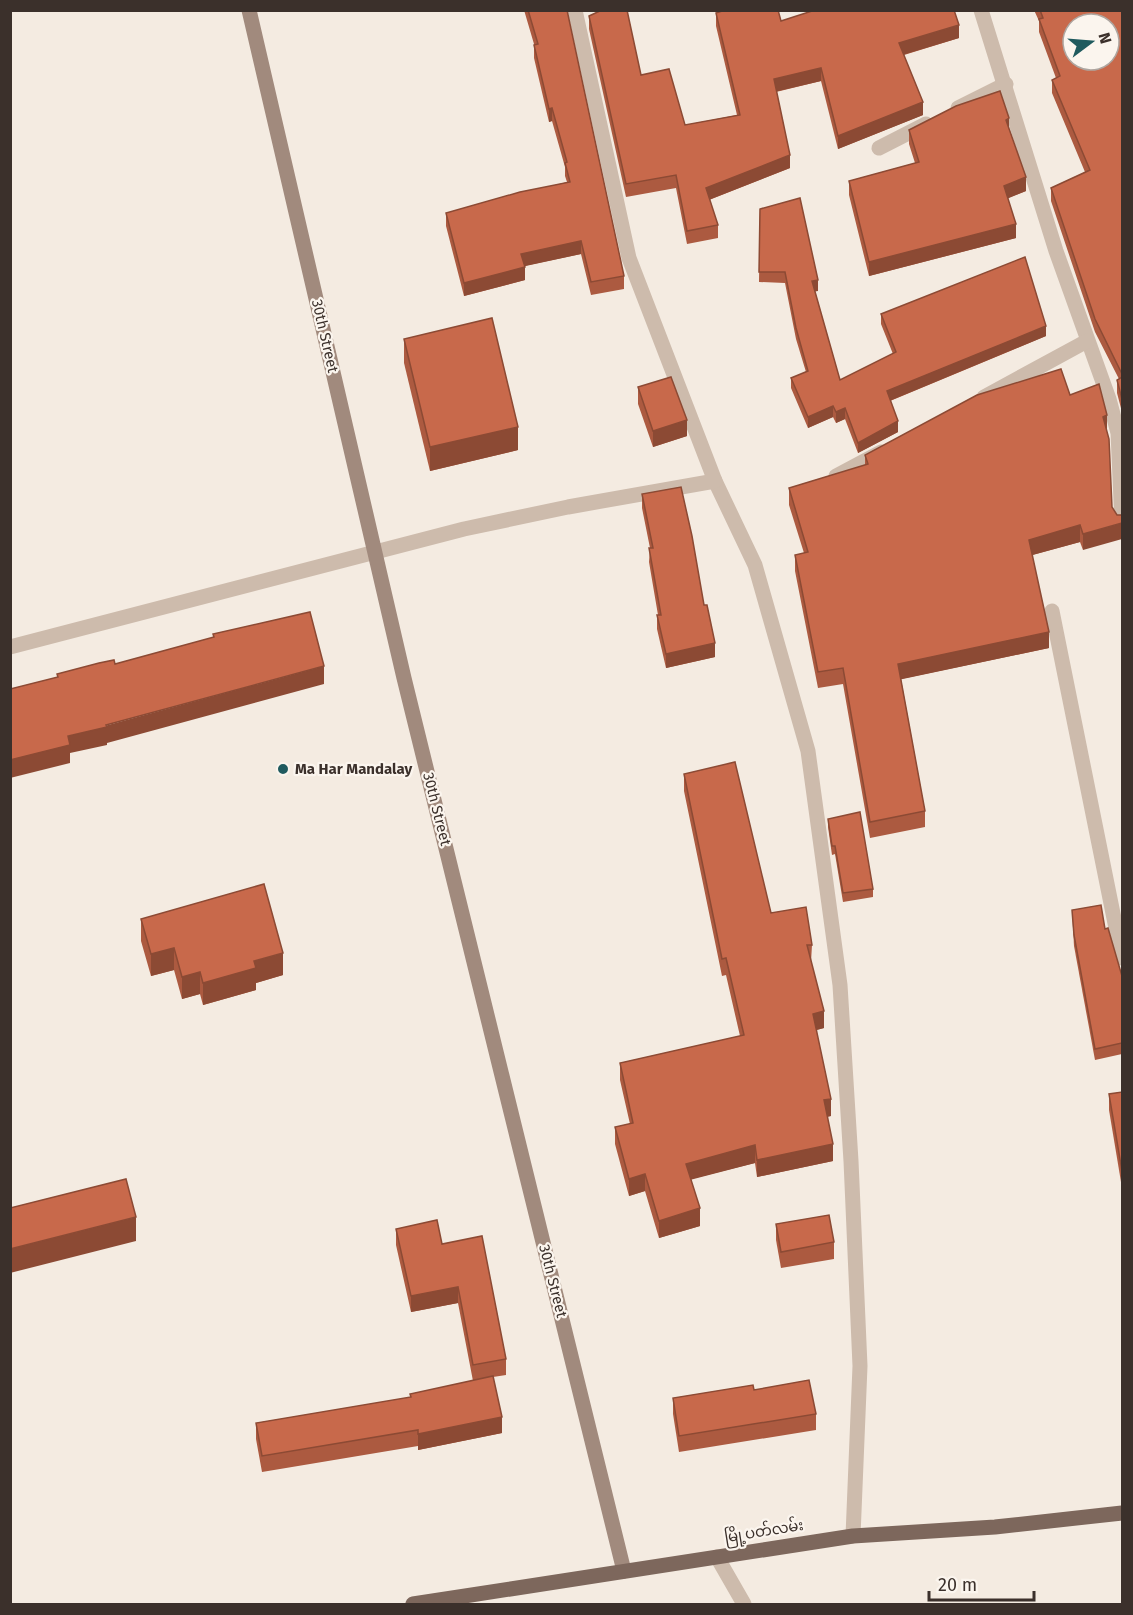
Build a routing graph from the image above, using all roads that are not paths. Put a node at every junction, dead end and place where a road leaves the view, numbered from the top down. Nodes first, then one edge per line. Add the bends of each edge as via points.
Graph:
1 (249, 10) edge
2 (981, 10) edge
3 (576, 17) edge
4 (595, 17) edge
5 (1006, 84) junction
6 (879, 148) dead end
7 (1088, 341) junction
8 (972, 403) edge
9 (1120, 432) edge
10 (899, 442) edge
11 (836, 476) edge
12 (715, 481) junction
13 (1122, 523) edge
14 (376, 553) junction
15 (1052, 611) dead end
16 (10, 647) edge
17 (1122, 958) edge
18 (1122, 1513) edge
19 (853, 1536) junction
20 (717, 1557) junction
21 (624, 1571) junction
22 (413, 1605) edge
23 (744, 1605) edge

1 - 14 main road, 30th Street
2 - 5 street
3 - 4 street
3 - 12 street via 629,258
5 - 6 street
5 - 7 street via 1056,251
7 - 8 street
7 - 9 street
9 - 13 street
10 - 11 street
12 - 14 street via 464,529
12 - 19 street via 755,565 808,751 840,985 860,1366
14 - 16 street
14 - 21 main road, 30th Street
15 - 17 street
18 - 19 main road, မြို့ပတ်လမ်း via 994,1527
19 - 20 main road, မြို့ပတ်လမ်း
20 - 21 main road, မြို့ပတ်လမ်း
20 - 23 street
21 - 22 main road, မြို့ပတ်လမ်း

